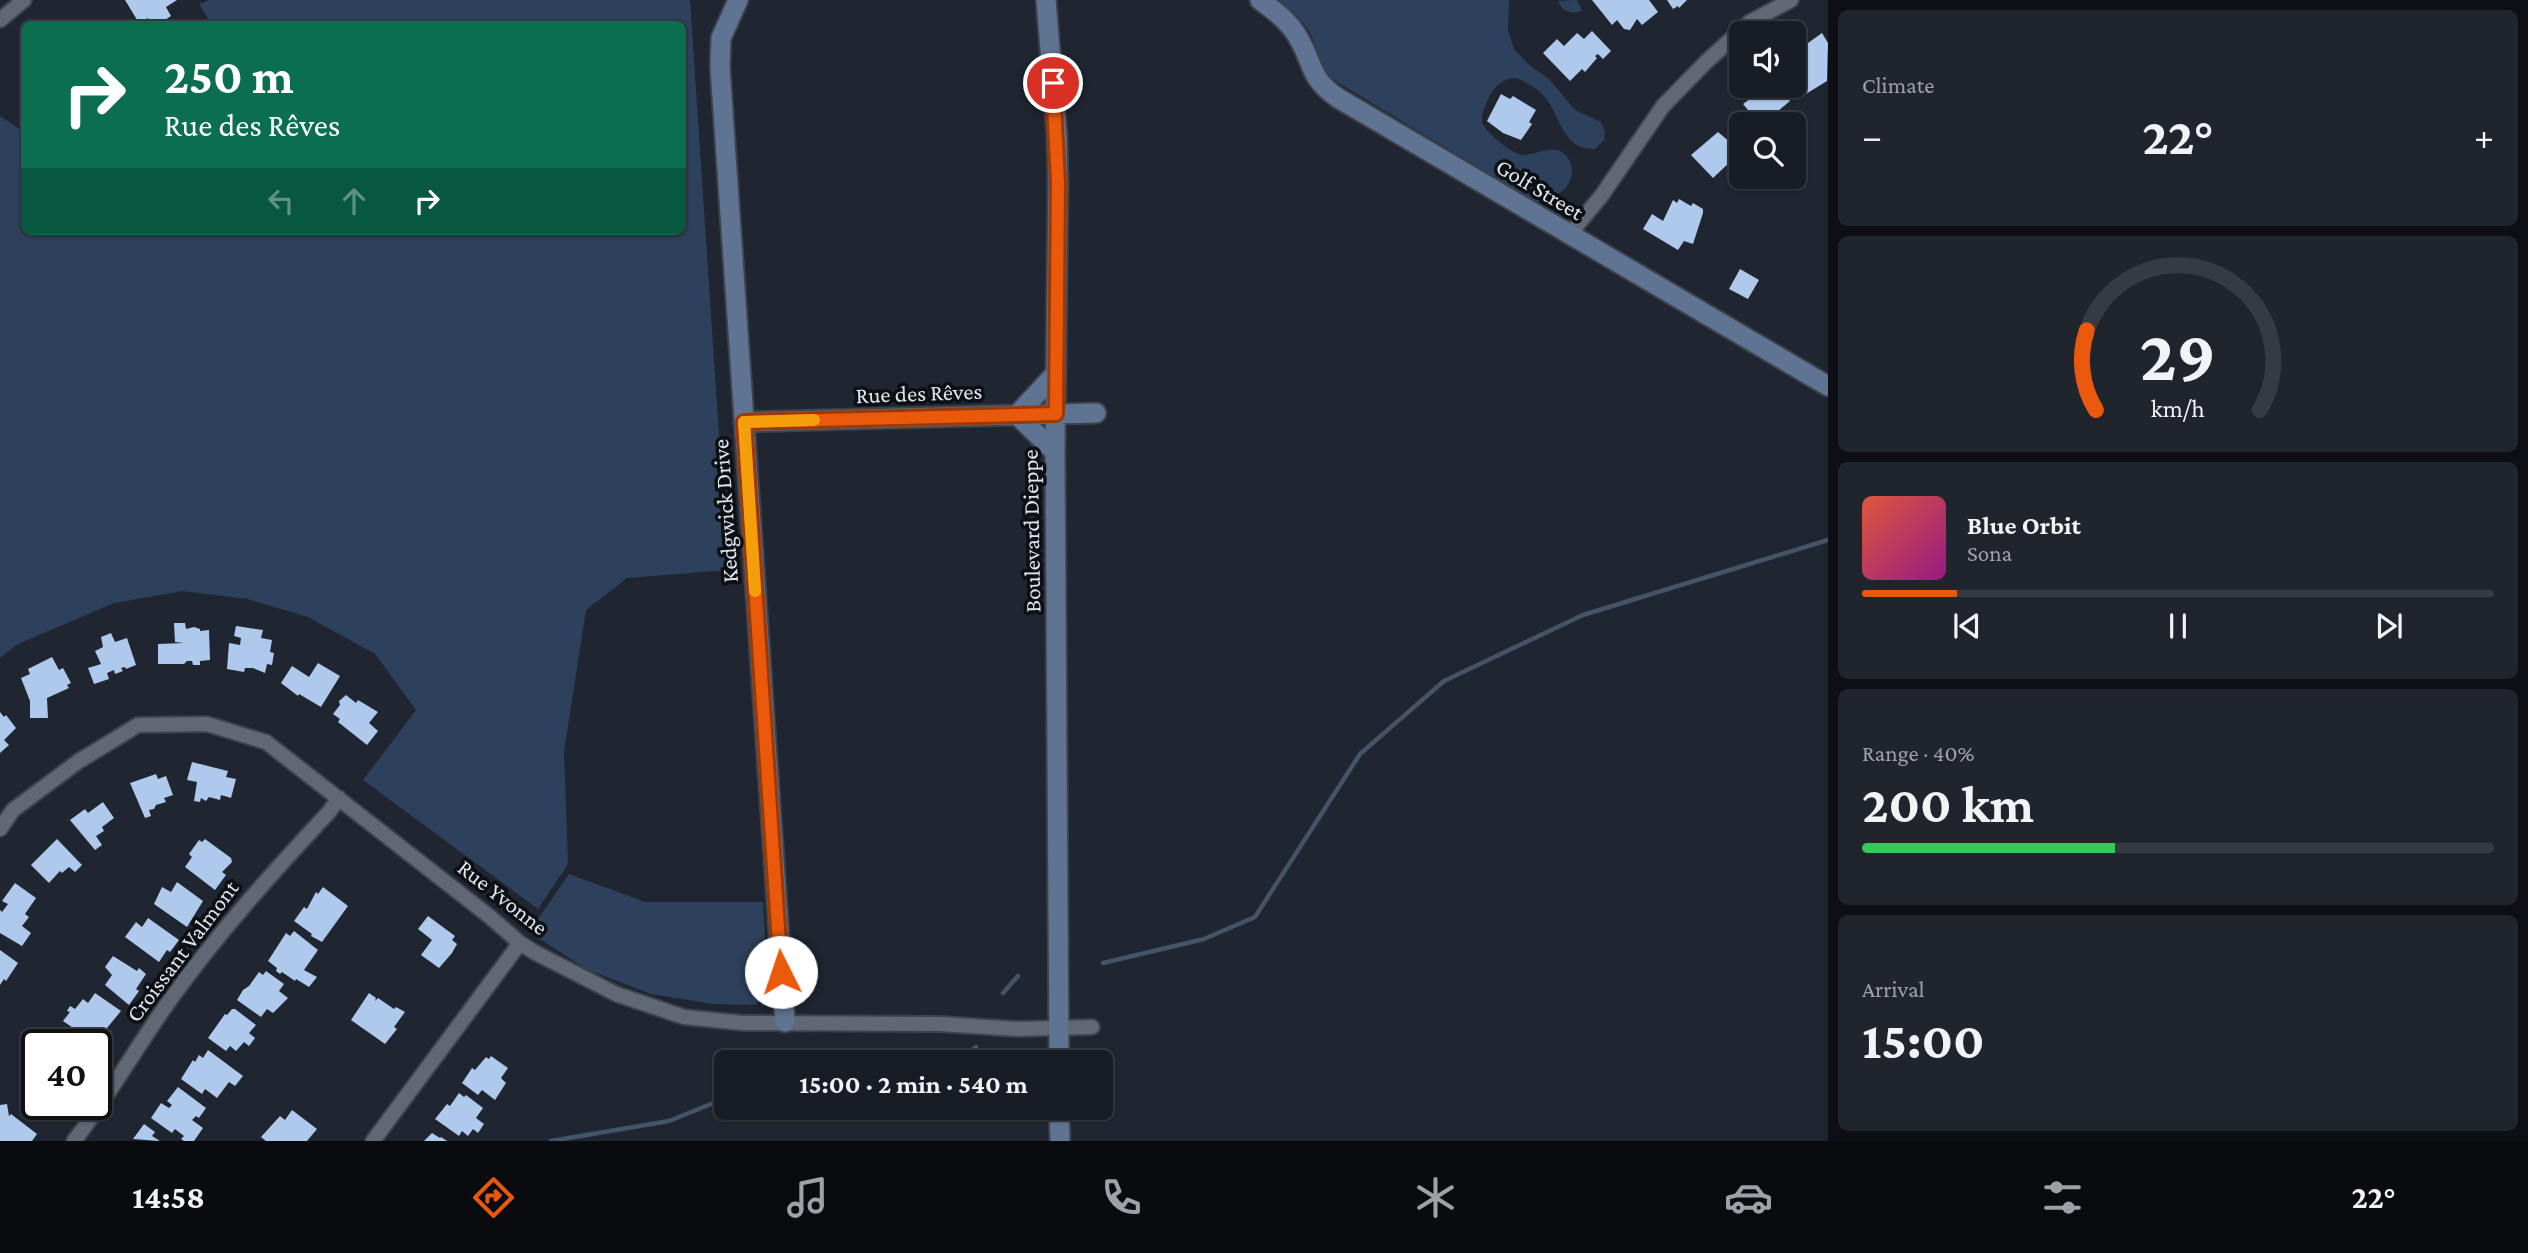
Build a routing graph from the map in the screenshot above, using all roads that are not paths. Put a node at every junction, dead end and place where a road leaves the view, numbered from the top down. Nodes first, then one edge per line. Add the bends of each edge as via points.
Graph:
1 (24, 0) edge
2 (720, 0) edge
3 (738, 0) edge
4 (1046, 0) edge
5 (1260, 0) edge
6 (1791, 0) edge
7 (0, 20) edge
8 (721, 38) junction
9 (1569, 235) junction
10 (1056, 373) junction
11 (1828, 386) edge
12 (1096, 413) dead end
13 (1056, 414) junction
14 (1017, 415) junction
15 (744, 422) junction
16 (1055, 452) junction
17 (339, 798) junction
18 (0, 829) edge
19 (520, 943) junction
20 (785, 1023) junction
21 (1092, 1027) dead end
22 (1058, 1028) junction
23 (1059, 1050) edge
24 (1059, 1120) edge
25 (74, 1141) edge
26 (373, 1141) edge
27 (1060, 1141) edge

1 - 7 street
2 - 8 street
3 - 8 street, Kedgwick Drive
4 - 10 street, Boulevard Dieppe via 1058,171
5 - 9 street, Golf Street via 1291,26 1315,77 1330,93
6 - 9 street via 1750,22 1663,106
8 - 15 street, Kedgwick Drive
9 - 11 street, Golf Street
10 - 13 street, Boulevard Dieppe
10 - 14 street
12 - 13 street, Rue des Rêves
13 - 14 street, Rue des Rêves
13 - 16 street, Boulevard Dieppe
14 - 15 street, Rue des Rêves
14 - 16 street
15 - 20 street, Kedgwick Drive
16 - 22 street, Boulevard Dieppe
17 - 18 street, Rue Yvonne via 266,741 207,724 138,725 13,810
17 - 19 street, Rue Yvonne
17 - 25 street, Croissant Valmont via 255,891 171,999
19 - 20 street, Rue Yvonne via 616,994 684,1017
19 - 26 street
20 - 22 street, Rue Yvonne
21 - 22 street, Rue Yvonne
22 - 23 street, Boulevard Dieppe
24 - 27 street

